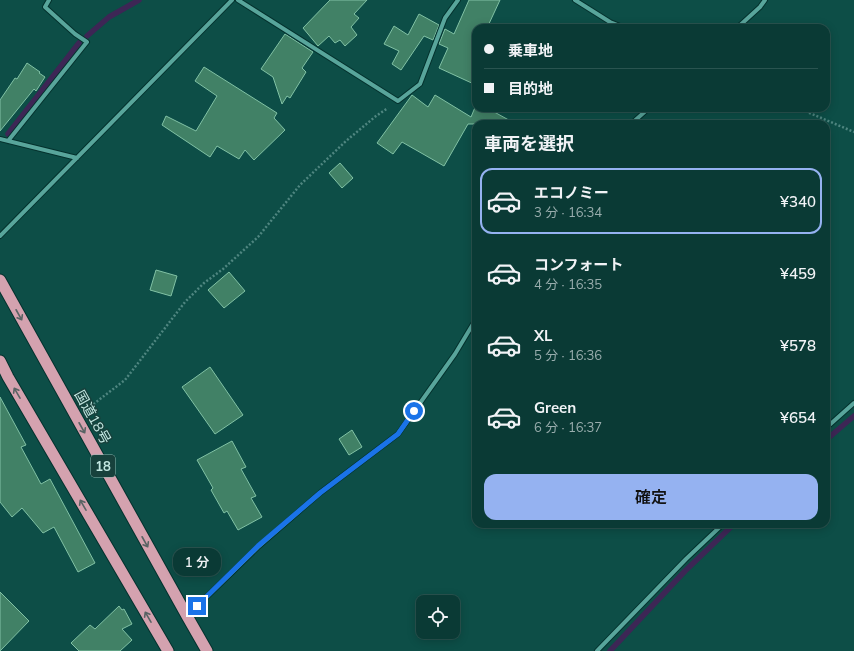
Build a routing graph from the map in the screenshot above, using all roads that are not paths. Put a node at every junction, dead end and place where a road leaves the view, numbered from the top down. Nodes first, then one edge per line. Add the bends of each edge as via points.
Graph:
1 (49, 0) edge
2 (232, 0) edge
3 (238, 0) edge
4 (458, 0) edge
5 (575, 0) edge
6 (766, 0) edge
7 (615, 24) edge
8 (741, 24) edge
9 (644, 112) edge
10 (636, 120) edge
11 (0, 140) edge
12 (8, 141) junction
13 (77, 158) junction
14 (0, 236) edge
15 (0, 280) edge
16 (472, 326) edge
17 (0, 361) edge
18 (854, 403) edge
19 (830, 424) edge
20 (719, 528) edge
21 (187, 616) junction
22 (167, 651) edge
23 (207, 651) edge
24 (597, 651) edge

1 - 12 street via 45,7 86,42
2 - 13 street
3 - 4 street via 398,101 420,84 445,18
5 - 7 street
6 - 8 street
9 - 10 street
11 - 12 street
12 - 13 street
13 - 14 street
15 -> 21 highway, 国道18号 / 18
16 - 21 street via 398,434 320,493 258,546
22 -> 17 highway
18 - 19 street
20 - 24 street
21 - 23 highway, 国道18号 / 18

